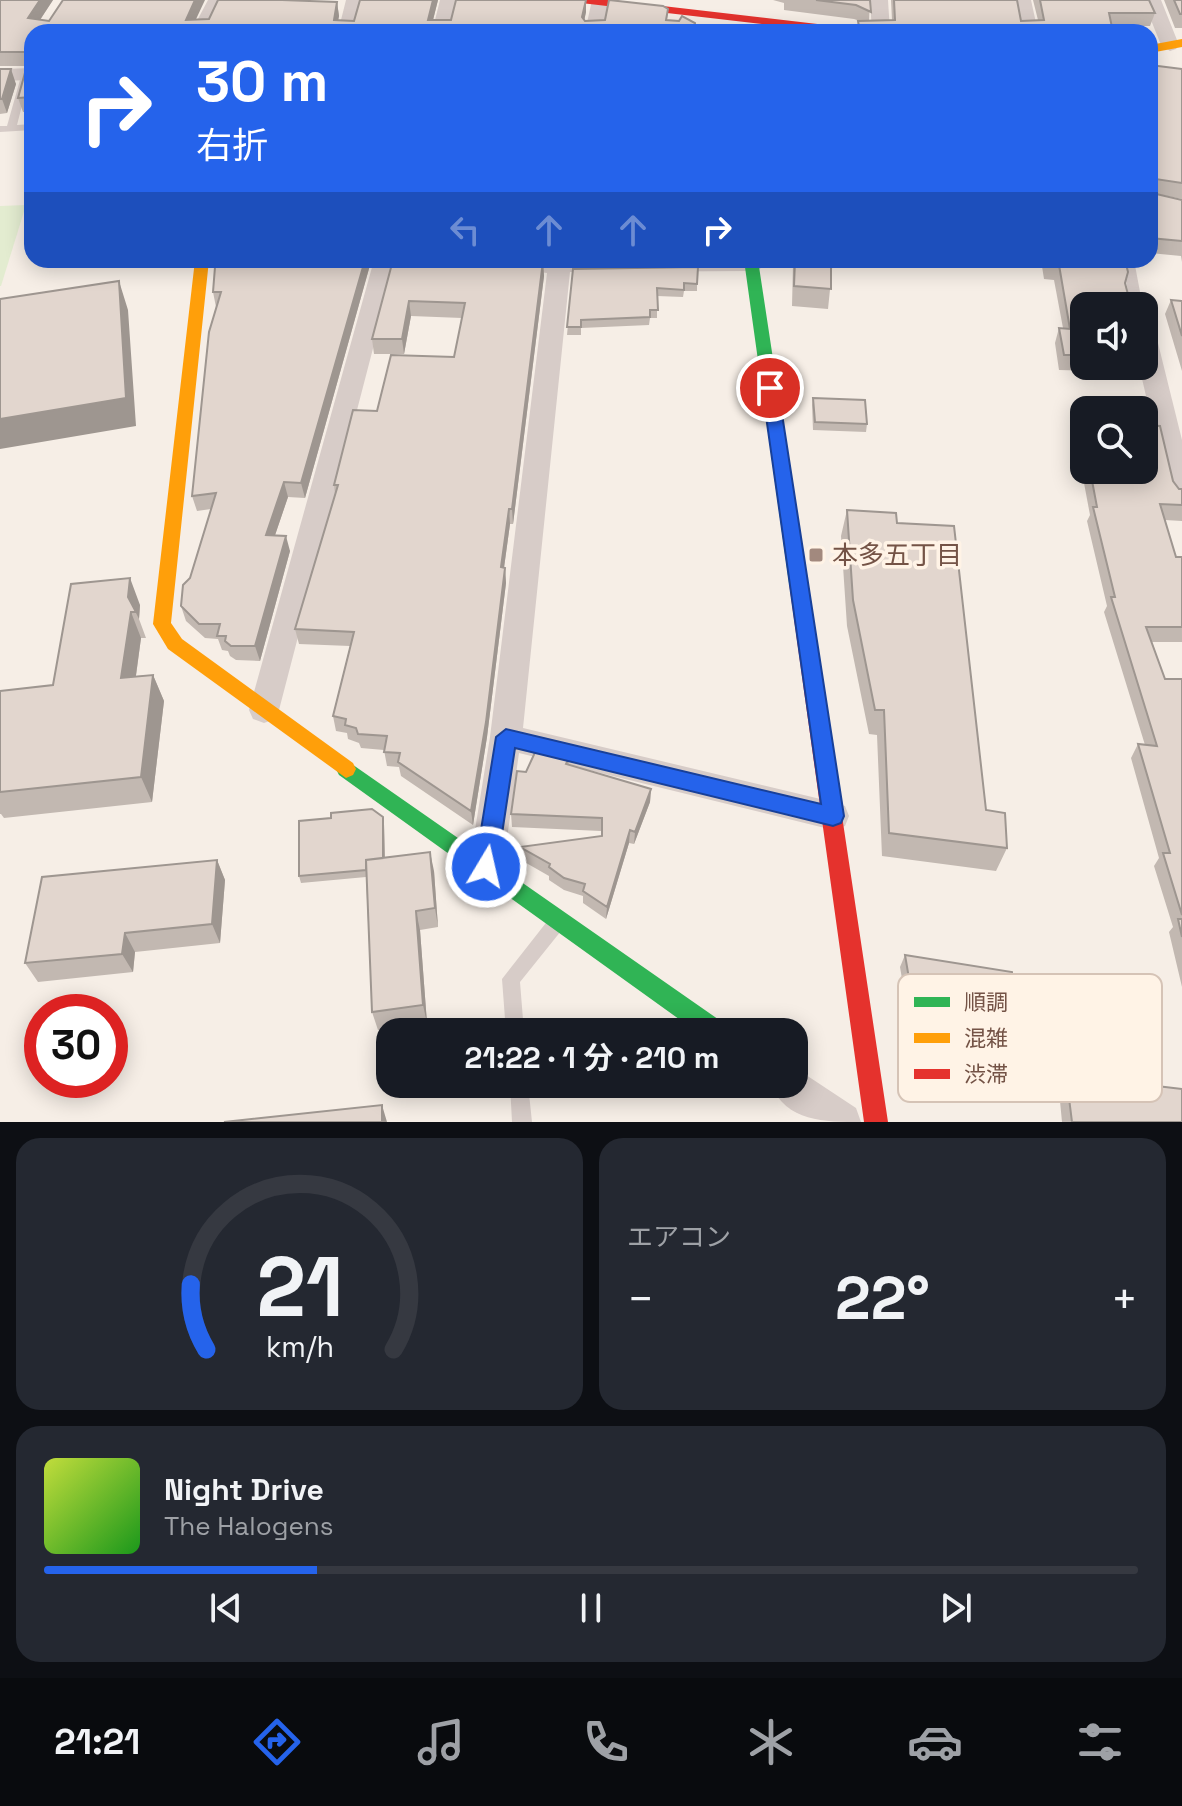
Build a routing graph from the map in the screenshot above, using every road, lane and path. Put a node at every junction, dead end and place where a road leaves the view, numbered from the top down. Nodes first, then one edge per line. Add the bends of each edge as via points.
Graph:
1 (217, 0) edge
2 (355, 0) edge
3 (449, 0) edge
4 (879, 0) edge
5 (1022, 0) edge
6 (1152, 0) edge
7 (590, 1) edge
8 (726, 16) edge
9 (204, 24) edge
10 (349, 24) edge
11 (443, 24) edge
12 (593, 24) edge
13 (793, 24) edge
14 (880, 24) edge
15 (1027, 24) edge
16 (1176, 44) edge
17 (18, 74) edge
18 (6, 128) edge
19 (201, 268) edge
20 (381, 268) edge
21 (559, 268) edge
22 (753, 268) edge
23 (1130, 268) edge
24 (1134, 292) edge
25 (1155, 380) edge
26 (1182, 494) edge
27 (264, 710) junction
28 (506, 737) junction
29 (833, 816) junction
30 (486, 867) junction
31 (560, 919) junction
32 (514, 1018) edge
33 (698, 1018) edge
34 (520, 1098) edge
35 (808, 1098) edge
36 (522, 1122) edge
37 (842, 1122) edge
38 (876, 1122) edge

1 - 9 street
2 - 10 street
3 - 11 street
4 - 14 street
5 - 15 street
6 - 16 street
7 - 8 main road via 675,17
7 - 12 street
8 - 13 main road
17 - 18 lane
19 - 27 main road via 162,624 175,644
20 - 27 street
21 - 28 street
22 - 29 main road
23 - 24 lane
25 - 26 street
27 - 30 main road
28 - 29 street
28 - 30 street
29 - 38 main road
30 - 31 main road
31 - 32 lane via 511,979
31 - 33 main road
34 - 36 lane
35 - 37 street

